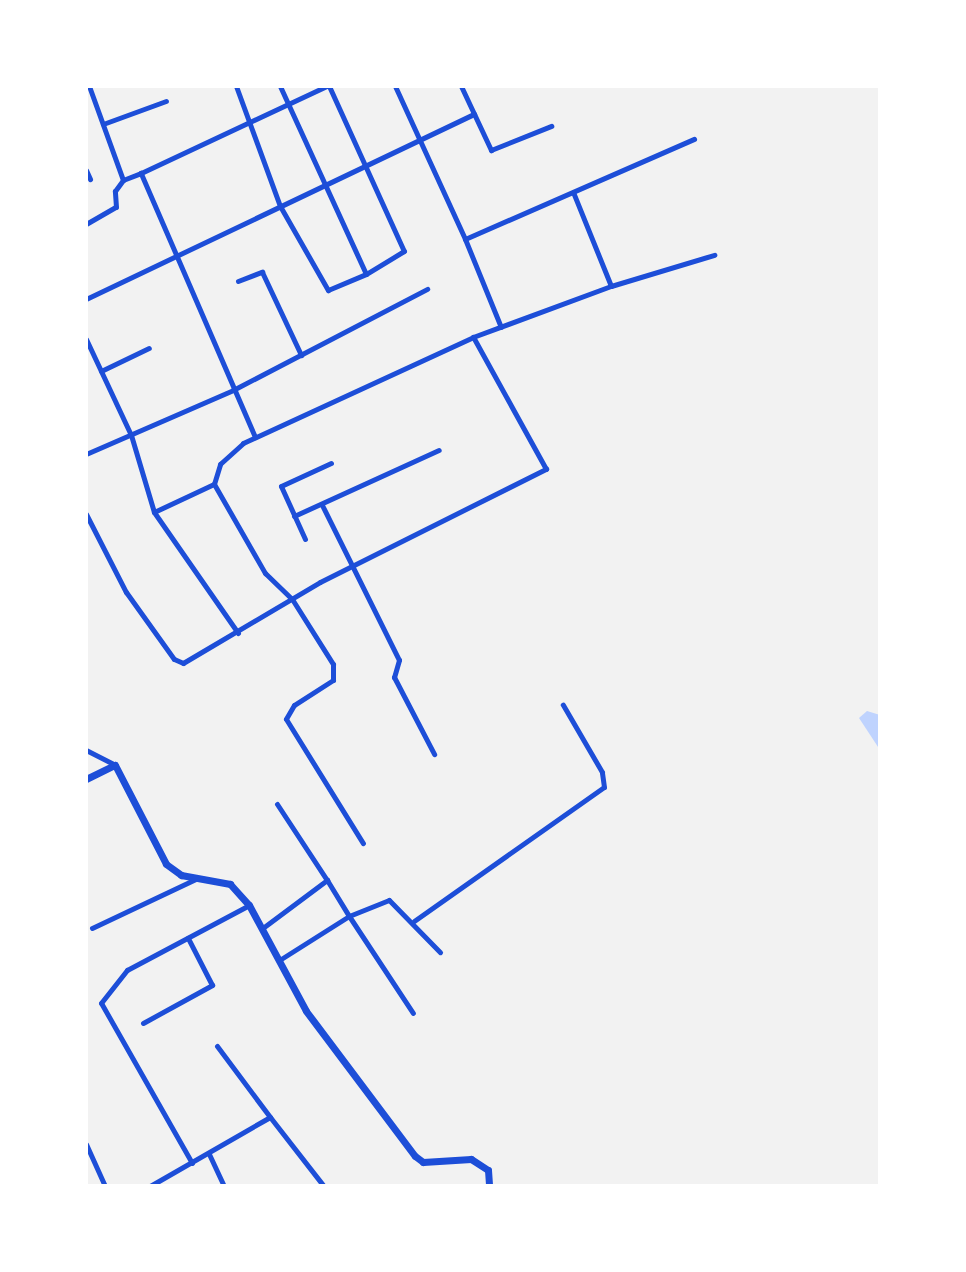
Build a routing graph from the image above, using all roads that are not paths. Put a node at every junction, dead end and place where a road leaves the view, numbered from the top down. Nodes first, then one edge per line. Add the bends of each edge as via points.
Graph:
1 (89, 86) edge
2 (236, 86) edge
3 (280, 86) edge
4 (328, 86) edge
5 (395, 86) edge
6 (461, 86) edge
7 (166, 101) dead end
8 (287, 102) junction
9 (474, 114) junction
10 (249, 121) junction
11 (103, 124) junction
12 (551, 126) dead end
13 (420, 139) junction
14 (694, 139) dead end
15 (365, 164) junction
16 (86, 170) edge
17 (141, 173) junction
18 (90, 179) dead end
19 (123, 180) junction
20 (323, 184) junction
21 (573, 192) junction
22 (280, 206) junction
23 (86, 224) edge
24 (465, 239) junction
25 (715, 254) dead end
26 (173, 256) junction
27 (366, 274) junction
28 (238, 281) dead end
29 (611, 286) junction
30 (426, 289) dead end
31 (86, 299) edge
32 (501, 327) junction
33 (472, 337) junction
34 (86, 339) edge
35 (149, 348) dead end
36 (301, 355) junction
37 (101, 371) junction
38 (233, 390) junction
39 (131, 435) junction
40 (255, 437) junction
41 (439, 450) dead end
42 (86, 454) edge
43 (331, 463) dead end
44 (214, 484) junction
45 (322, 505) junction
46 (154, 512) junction
47 (86, 514) edge
48 (294, 516) junction
49 (304, 539) dead end
50 (351, 567) junction
51 (292, 599) junction
52 (238, 632) junction
53 (563, 705) dead end
54 (86, 750) edge
55 (434, 754) dead end
56 (115, 765) junction
57 (86, 779) edge
58 (277, 804) dead end
59 (363, 843) dead end
60 (201, 877) junction
61 (327, 880) junction
62 (249, 905) junction
63 (349, 916) junction
64 (414, 921) junction
65 (264, 927) junction
66 (92, 929) dead end
67 (188, 938) junction
68 (440, 952) dead end
69 (281, 959) junction
70 (413, 1013) dead end
71 (143, 1023) dead end
72 (218, 1046) dead end
73 (270, 1117) junction
74 (86, 1144) edge
75 (209, 1154) junction
76 (192, 1163) junction
77 (167, 1177) junction
78 (323, 1185) edge
79 (105, 1186) edge
80 (150, 1186) edge
81 (171, 1186) edge
82 (224, 1186) edge
83 (489, 1186) edge

1 - 11 street
2 - 10 street
3 - 8 street
4 - 8 street
4 - 15 street
5 - 13 street
6 - 9 street
7 - 11 street
8 - 10 street
8 - 20 street
9 - 12 street via 496,152
9 - 13 street
10 - 17 street
10 - 22 street
11 - 19 street
13 - 15 street
13 - 24 street
14 - 21 street
15 - 20 street
15 - 27 street via 404,251
16 - 18 street
17 - 19 street
17 - 26 street
19 - 23 street via 115,191 116,207
20 - 22 street
20 - 27 street
21 - 24 street
21 - 29 street
22 - 26 street
22 - 27 street via 325,289
24 - 32 street
25 - 29 street
26 - 31 street
26 - 38 street
28 - 36 street via 262,272
29 - 32 street
30 - 36 street
32 - 33 street
33 - 40 street
33 - 50 street via 546,469
34 - 37 street
35 - 37 street
36 - 38 street
37 - 39 street
38 - 39 street
38 - 40 street
39 - 42 street
39 - 46 street
40 - 44 street via 220,464
41 - 45 street
43 - 48 street via 281,486
44 - 46 street
44 - 51 street via 265,573
45 - 48 street
45 - 50 street
46 - 52 street
47 - 52 street via 126,592 174,659 190,660
48 - 49 street
50 - 51 street
50 - 55 street via 399,660 394,677
51 - 52 street
51 - 59 street via 336,675 294,705 286,719
53 - 64 street via 602,772 604,787
54 - 56 street
56 - 57 street
56 - 60 street via 166,864 181,875
58 - 61 street
60 - 62 street via 230,884
60 - 66 street
61 - 63 street
61 - 65 street
62 - 65 street
62 - 67 street
63 - 64 street via 389,900
63 - 69 street
63 - 70 street
64 - 68 street
65 - 69 street
67 - 71 street via 212,985
67 - 76 street via 127,970 101,1003
69 - 83 street via 306,1011 415,1156 423,1162 471,1159 488,1170
72 - 73 street
73 - 75 street
73 - 78 street
74 - 79 street
75 - 76 street
75 - 82 street
76 - 77 street
77 - 80 street
77 - 81 street

